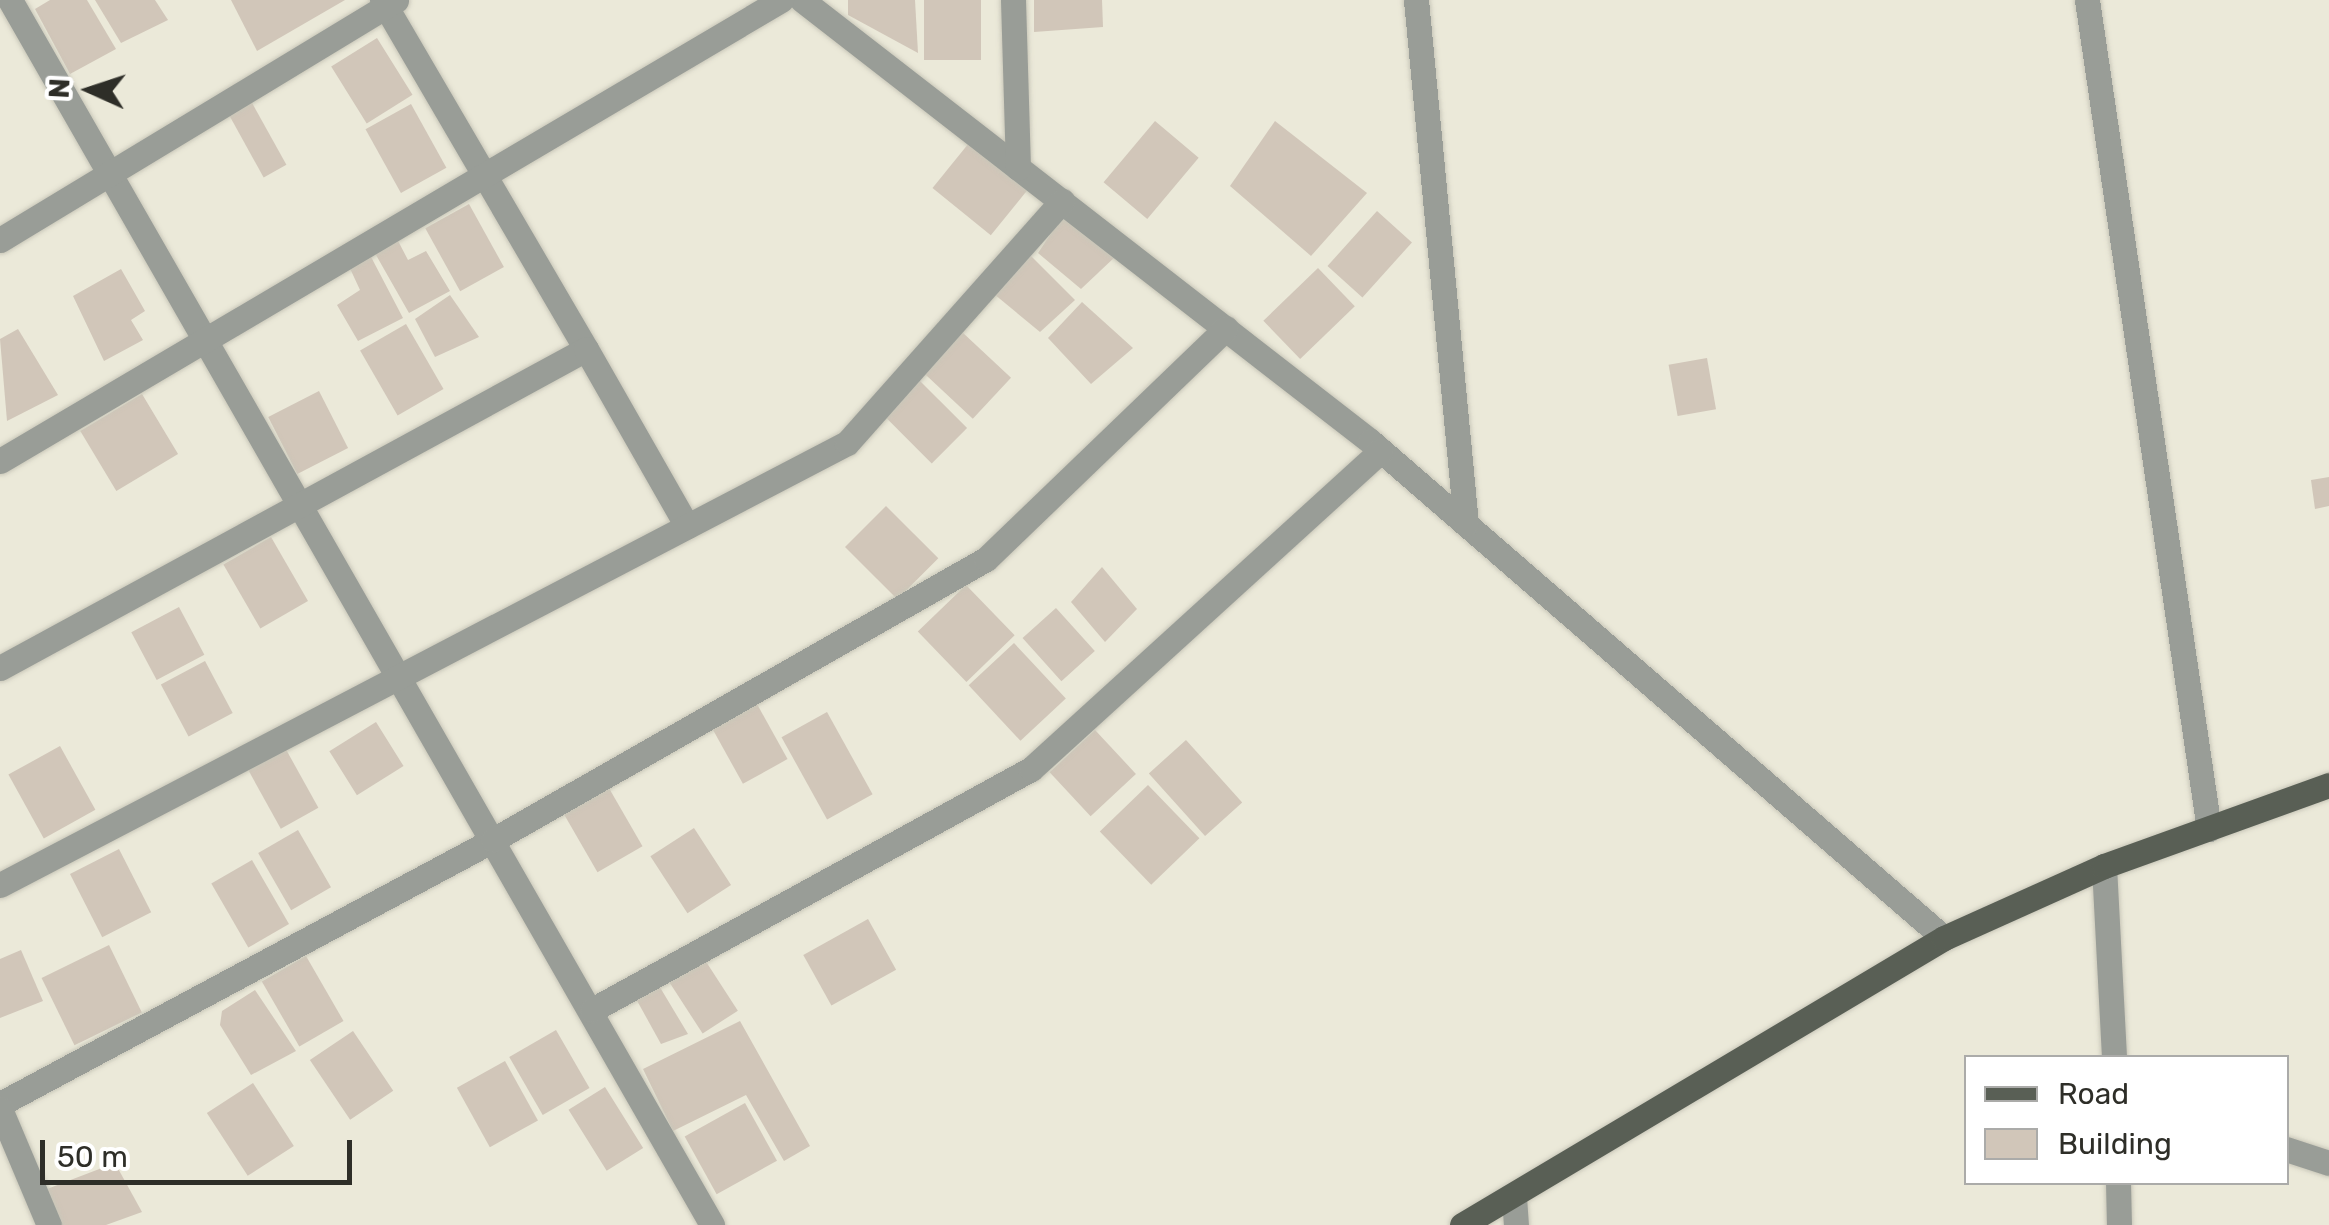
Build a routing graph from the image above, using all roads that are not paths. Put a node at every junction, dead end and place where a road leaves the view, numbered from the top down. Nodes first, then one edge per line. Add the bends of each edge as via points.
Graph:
1 (10, 0) edge
2 (781, 0) edge
3 (802, 0) edge
4 (1012, 0) edge
5 (1416, 0) edge
6 (2087, 0) edge
7 (388, 2) edge
8 (1018, 168) junction
9 (484, 174) junction
10 (110, 176) junction
11 (1062, 202) junction
12 (0, 240) edge
13 (1226, 328) junction
14 (207, 338) junction
15 (586, 350) junction
16 (1382, 451) junction
17 (0, 461) edge
18 (302, 507) junction
19 (1466, 524) junction
20 (687, 526) junction
21 (0, 668) edge
22 (399, 675) junction
23 (2329, 786) edge
24 (2209, 829) junction
25 (493, 840) junction
26 (2104, 866) junction
27 (0, 885) edge
28 (1944, 938) junction
29 (592, 1010) junction
30 (2114, 1055) edge
31 (0, 1106) edge
32 (2289, 1150) edge
33 (2329, 1163) edge
34 (2118, 1185) edge
35 (1514, 1197) junction
36 (49, 1225) edge
37 (712, 1225) edge
38 (1462, 1225) edge
39 (1516, 1225) edge
40 (2119, 1225) edge

1 - 10 street
2 - 9 street
3 - 8 street
4 - 8 street
5 - 19 street
6 - 24 street
7 - 9 street
7 - 10 street
8 - 11 street
9 - 14 street
9 - 15 street
10 - 12 street
10 - 14 street
11 - 13 street
11 - 20 street via 847,443
13 - 16 street
13 - 25 street via 986,559
14 - 17 street
14 - 18 street
15 - 18 street
15 - 20 street
16 - 19 street
16 - 29 street via 1031,769
18 - 21 street
18 - 22 street
19 - 28 street
20 - 22 street
22 - 25 street
22 - 27 street
23 - 24 main road
24 - 26 main road
25 - 29 street
25 - 31 street
26 - 28 main road
26 - 30 street
28 - 35 main road
29 - 37 street
31 - 36 street
32 - 33 street
34 - 40 street
35 - 38 main road
35 - 39 street

